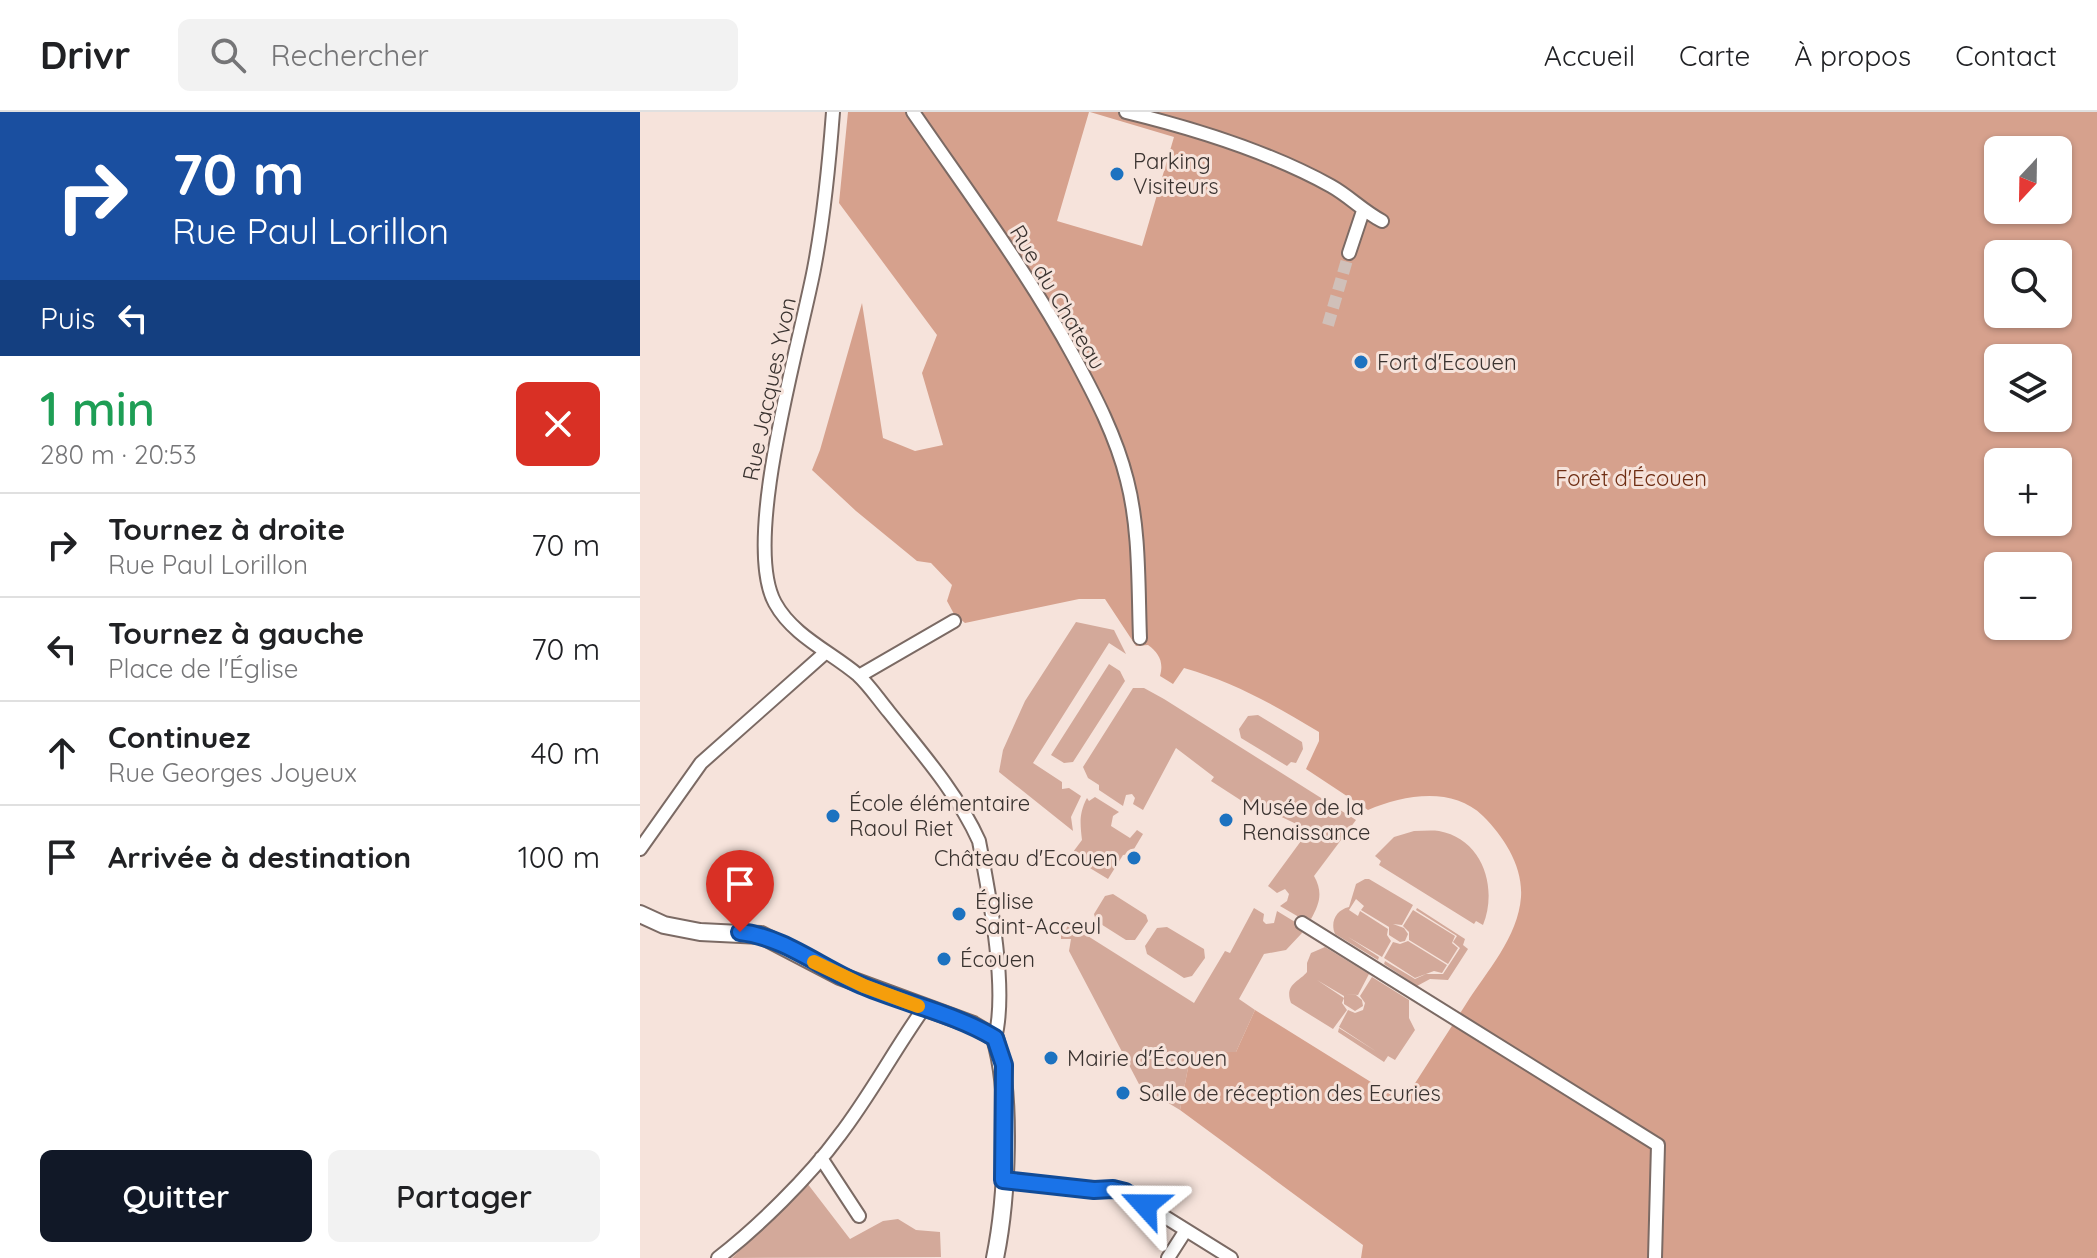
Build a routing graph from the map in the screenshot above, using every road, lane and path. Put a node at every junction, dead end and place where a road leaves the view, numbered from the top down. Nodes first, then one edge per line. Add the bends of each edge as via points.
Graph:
1 (833, 112) edge
2 (913, 112) edge
3 (1126, 112) edge
4 (1363, 211) junction
5 (1382, 221) dead end
6 (1349, 253) tunnel mouth
7 (954, 621) dead end
8 (1140, 638) dead end
9 (825, 653) junction
10 (859, 676) junction
11 (640, 849) edge
12 (640, 914) edge
13 (1302, 923) dead end
14 (924, 1008) junction
15 (995, 1038) junction
16 (821, 1158) junction
17 (1003, 1180) junction
18 (859, 1216) dead end
19 (1186, 1230) junction
20 (718, 1258) edge
21 (995, 1258) edge
22 (1168, 1258) edge
23 (1231, 1258) edge
24 (1655, 1258) edge

1 - 9 street, Rue Jacques Yvon via 815,268 768,493 765,554 775,603
2 - 8 street, Rue du Chateau via 1040,298 1113,435 1134,519
3 - 4 street via 1264,153 1334,187
4 - 5 street
4 - 6 street
7 - 10 street
9 - 10 street, Rue Jacques Yvon
9 - 11 street via 701,763
10 - 15 street, Rue Jacques Yvon via 923,755 979,841 1001,1018
12 - 14 main road via 700,932 761,935 840,976
13 - 24 street via 1658,1145
14 - 15 main road
14 - 16 street
15 - 17 main road via 1004,1065
16 - 18 street
16 - 20 street
17 - 19 street via 1125,1192
17 - 21 main road
19 - 22 street
19 - 23 street

